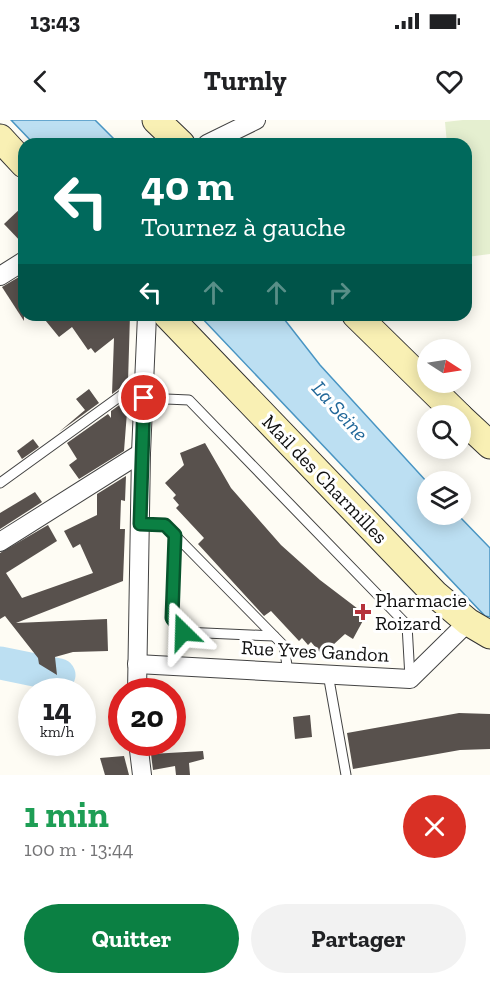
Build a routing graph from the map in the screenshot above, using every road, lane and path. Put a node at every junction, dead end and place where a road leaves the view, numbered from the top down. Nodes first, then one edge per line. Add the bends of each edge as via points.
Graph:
1 (156, 120) edge
2 (256, 120) edge
3 (0, 138) edge
4 (175, 138) edge
5 (219, 138) edge
6 (18, 158) edge
7 (18, 265) edge
8 (0, 276) edge
9 (147, 321) edge
10 (172, 321) edge
11 (362, 321) edge
12 (144, 379) junction
13 (144, 398) junction
14 (449, 405) edge
15 (471, 427) edge
16 (490, 446) edge
17 (141, 453) junction
18 (0, 483) edge
19 (140, 524) junction
20 (175, 535) junction
21 (0, 542) edge
22 (479, 629) edge
23 (274, 636) junction
24 (137, 664) junction
25 (288, 672) junction
26 (328, 674) junction
27 (137, 678) edge
28 (410, 679) junction
29 (140, 756) edge
30 (142, 775) edge
31 (346, 775) edge

1 - 4 main road
2 - 5 street
3 - 6 main road
7 - 8 street
9 - 12 street
10 - 22 main road, Mail des Charmilles via 435,594
11 - 14 main road
12 - 13 street
12 - 18 lane
13 - 17 street
13 - 28 lane via 189,400 407,625
15 - 16 main road
17 - 19 street
17 - 21 street
19 - 20 lane via 165,525
19 - 24 street
20 - 23 lane
20 - 23 lane via 172,618 183,632
22 - 28 street, Rue Yves Gandon
23 - 25 lane via 284,646
24 - 25 street, Rue Yves Gandon
24 - 27 street
25 - 26 street, Rue Yves Gandon
26 - 28 street, Rue Yves Gandon
26 - 31 lane
29 - 30 street

